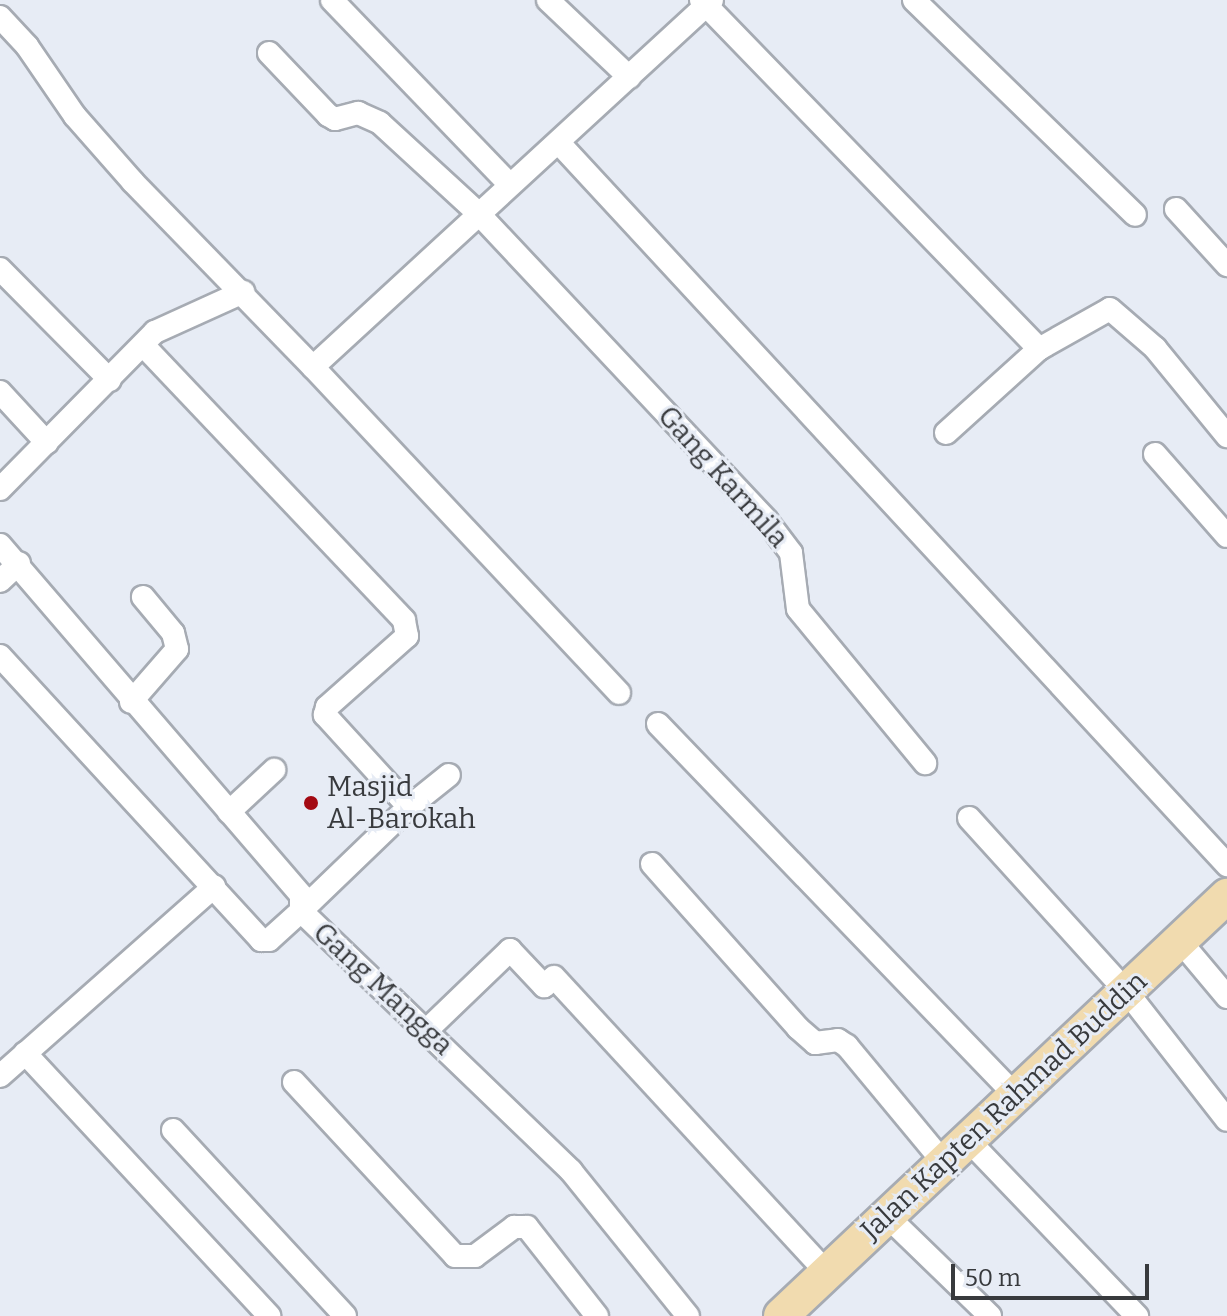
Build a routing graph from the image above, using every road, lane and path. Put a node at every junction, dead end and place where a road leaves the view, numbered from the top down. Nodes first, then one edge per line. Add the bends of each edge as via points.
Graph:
1 (332, 0) edge
2 (548, 0) edge
3 (914, 0) edge
4 (707, 2) edge
5 (0, 17) edge
6 (269, 53) dead end
7 (629, 77) junction
8 (559, 143) junction
9 (509, 184) junction
10 (1176, 209) dead end
11 (479, 214) junction
12 (1135, 215) dead end
13 (1227, 265) edge
14 (0, 269) edge
15 (243, 292) junction
16 (143, 345) junction
17 (1039, 349) junction
18 (313, 367) junction
19 (110, 380) junction
20 (0, 392) edge
21 (946, 433) dead end
22 (1227, 436) edge
23 (47, 443) junction
24 (1155, 454) dead end
25 (0, 489) edge
26 (1227, 536) edge
27 (0, 545) edge
28 (19, 563) junction
29 (0, 581) edge
30 (143, 597) dead end
31 (0, 656) edge
32 (619, 693) dead end
33 (131, 702) junction
34 (658, 724) dead end
35 (925, 763) dead end
36 (274, 770) dead end
37 (449, 775) dead end
38 (409, 807) junction
39 (229, 812) junction
40 (969, 818) dead end
41 (652, 864) dead end
42 (1227, 865) edge
43 (214, 887) junction
44 (1224, 906) edge
45 (301, 911) junction
46 (1180, 941) junction
47 (1127, 992) junction
48 (1227, 997) edge
49 (428, 1029) junction
50 (25, 1053) junction
51 (0, 1076) edge
52 (294, 1082) dead end
53 (1028, 1087) junction
54 (1227, 1120) edge
55 (173, 1130) dead end
56 (969, 1141) junction
57 (945, 1164) junction
58 (888, 1217) junction
59 (827, 1273) junction
60 (786, 1314) edge
61 (269, 1316) edge
62 (345, 1316) edge
63 (597, 1316) edge
64 (688, 1316) edge
65 (990, 1316) edge
66 (1137, 1316) edge

1 - 9 street
2 - 7 street
3 - 12 street
4 - 7 street
4 - 17 street
5 - 15 street via 27,46 75,116
6 - 11 street, Gang Karmila via 328,115 335,119 358,113 380,123
7 - 8 street
8 - 9 street
8 - 42 street
9 - 11 street
10 - 13 street
11 - 18 street
11 - 35 street, Gang Karmila via 767,521 791,553 798,609
14 - 19 street
15 - 16 street via 155,332
15 - 18 street
16 - 19 street
16 - 38 street via 404,620 407,636 327,707 325,715
17 - 21 street
17 - 22 street via 1110,309 1155,348
18 - 32 street
19 - 23 street
20 - 23 street
23 - 25 street
24 - 26 street
27 - 28 street, Gang Mangga
28 - 29 street
28 - 33 street, Gang Mangga
30 - 33 street via 173,633 177,649
31 - 43 street
33 - 39 street, Gang Mangga
34 - 53 street
36 - 39 street
37 - 38 street
38 - 45 street
39 - 45 street, Gang Mangga via 301,895
40 - 47 street
41 - 57 street via 798,1028 815,1043 838,1040 847,1046
43 - 45 street via 261,940 269,940
43 - 50 street
44 - 46 main road, Jalan Kapten Rahmad Buddin
45 - 49 street, Gang Mangga
46 - 47 main road, Jalan Kapten Rahmad Buddin
46 - 48 street
47 - 53 main road, Jalan Kapten Rahmad Buddin
47 - 54 street
49 - 59 street via 510,950 544,986 554,977
49 - 64 street, Gang Mangga via 571,1171
50 - 51 street
50 - 61 street
52 - 63 street via 455,1256 475,1256 514,1227 527,1227
53 - 56 main road, Jalan Kapten Rahmad Buddin
55 - 62 street
56 - 57 main road, Jalan Kapten Rahmad Buddin
56 - 66 street
57 - 58 main road, Jalan Kapten Rahmad Buddin
58 - 59 main road, Jalan Kapten Rahmad Buddin
58 - 65 street
59 - 60 main road, Jalan Kapten Rahmad Buddin

